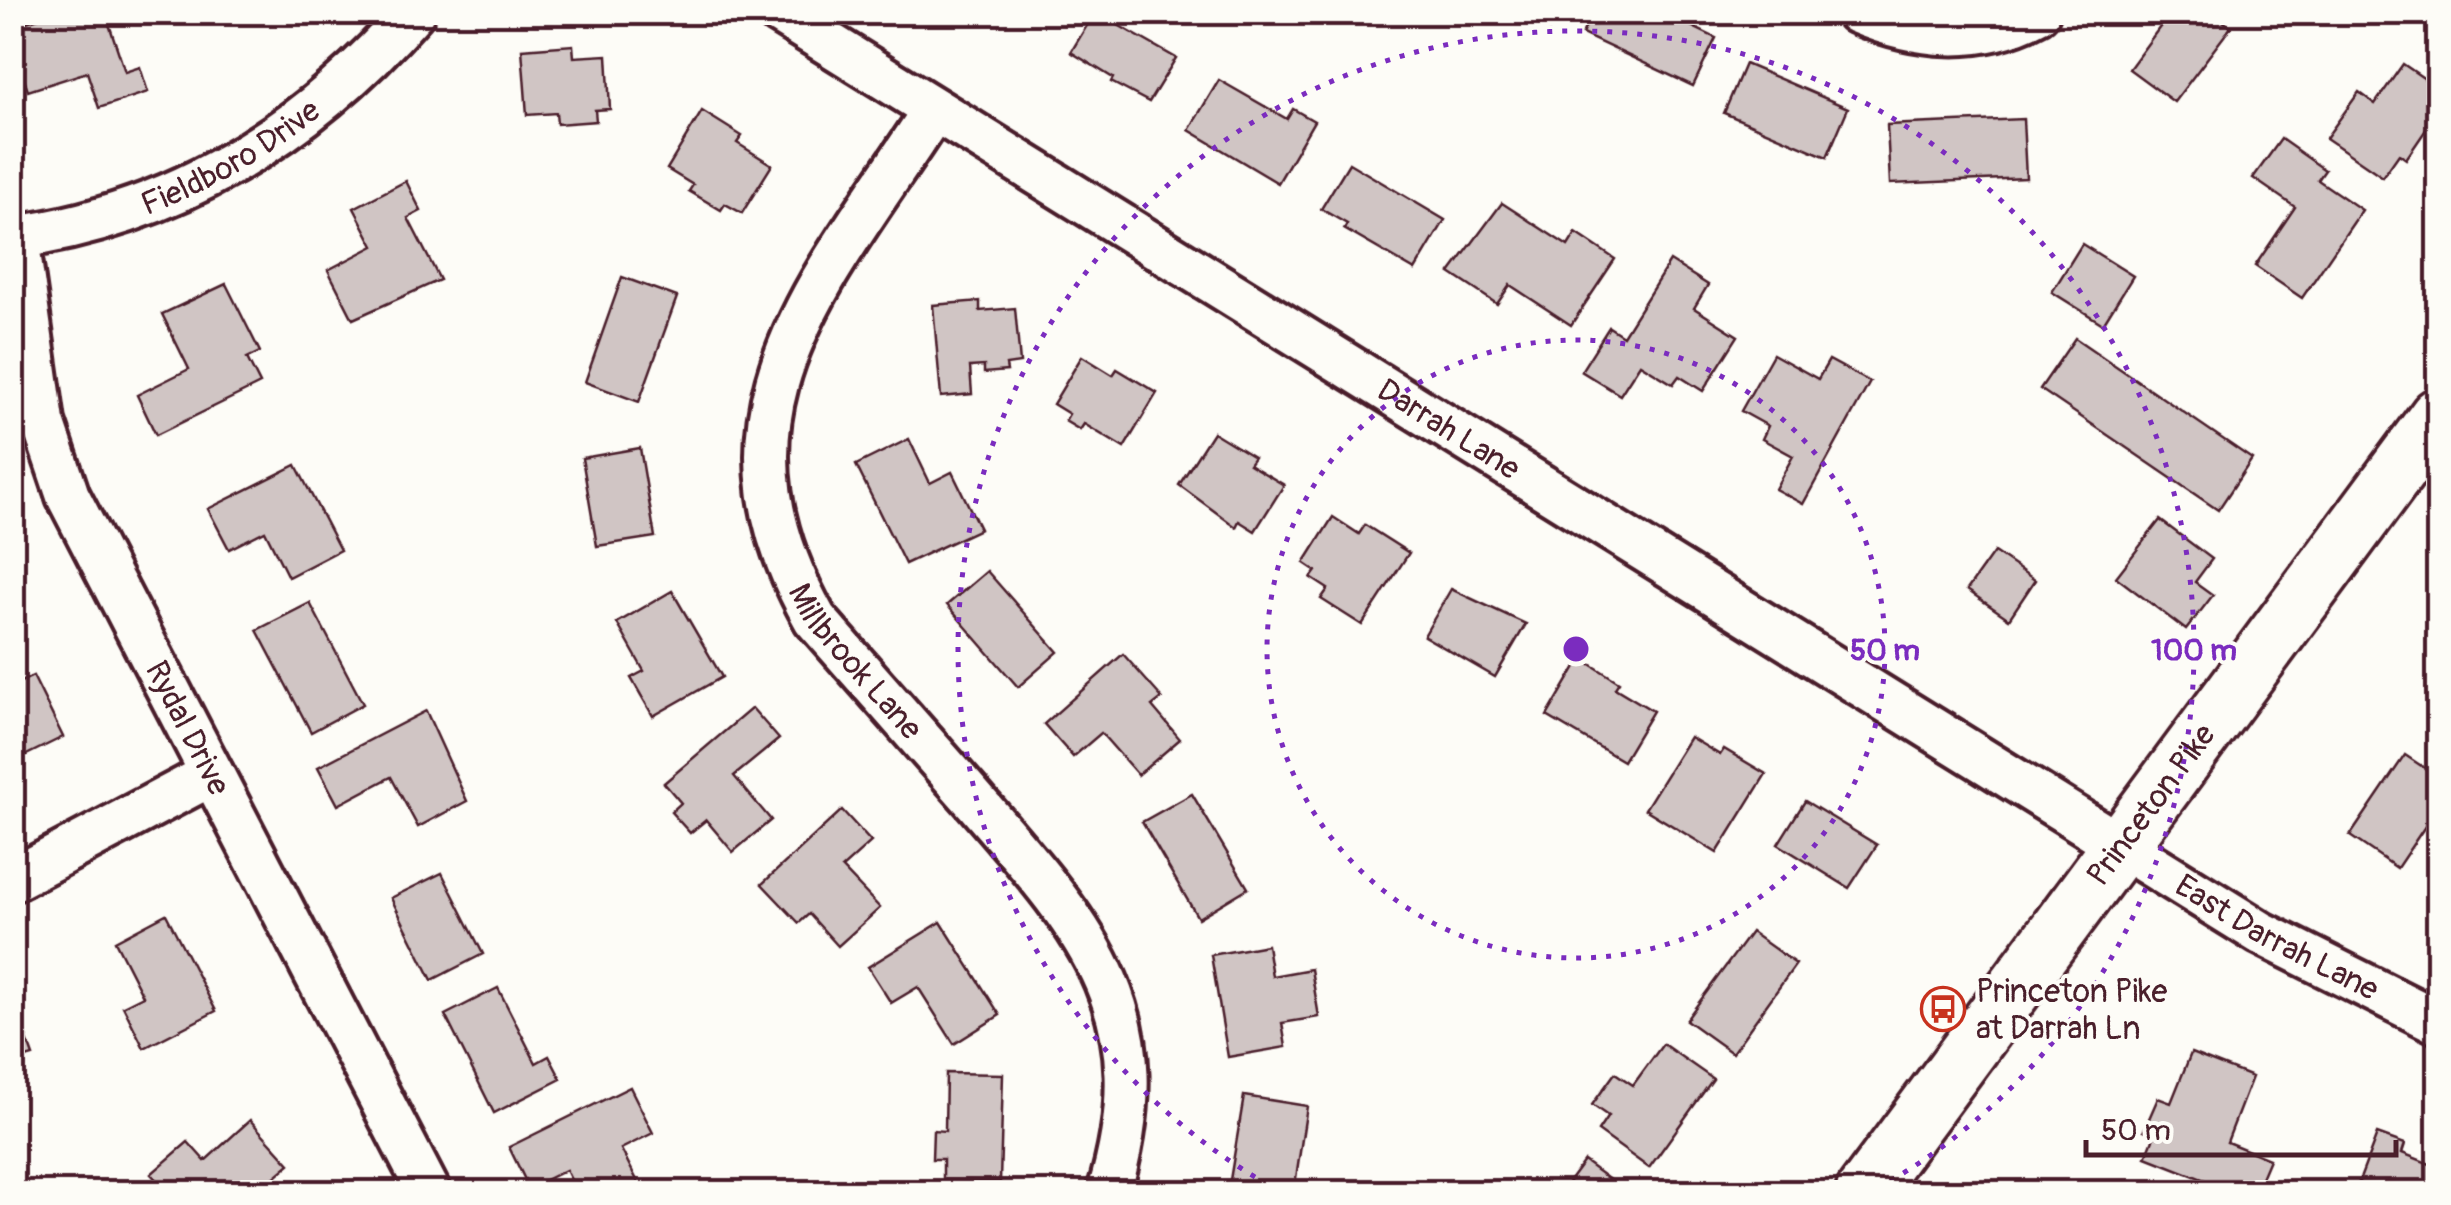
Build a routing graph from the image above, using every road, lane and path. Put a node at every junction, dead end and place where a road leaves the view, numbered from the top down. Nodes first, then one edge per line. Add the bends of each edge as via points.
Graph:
1 (414, 12) edge
2 (778, 12) edge
3 (1857, 12) edge
4 (2038, 12) edge
5 (934, 110) junction
6 (14, 238) edge
7 (2438, 416) edge
8 (212, 774) junction
9 (2118, 846) junction
10 (12, 880) edge
11 (2438, 1022) edge
12 (429, 1192) edge
13 (1108, 1192) edge
14 (1864, 1192) edge

1 - 6 street, Fieldboro Drive via 353,78 236,163 97,221
2 - 5 street, Darrah Lane
3 - 4 street via 1895,28 1940,35 1988,31
5 - 9 street, Darrah Lane
5 - 13 street, Millbrook Lane via 800,318 780,363 767,416 764,470 771,519 788,571 815,618 1056,894 1100,964 1126,1071 1124,1129
6 - 8 street, Rydal Drive via 40,403 68,496
7 - 9 main road, Princeton Pike
8 - 10 street
8 - 12 street, Rydal Drive
9 - 11 street, East Darrah Lane via 2261,933
9 - 14 main road, Princeton Pike

